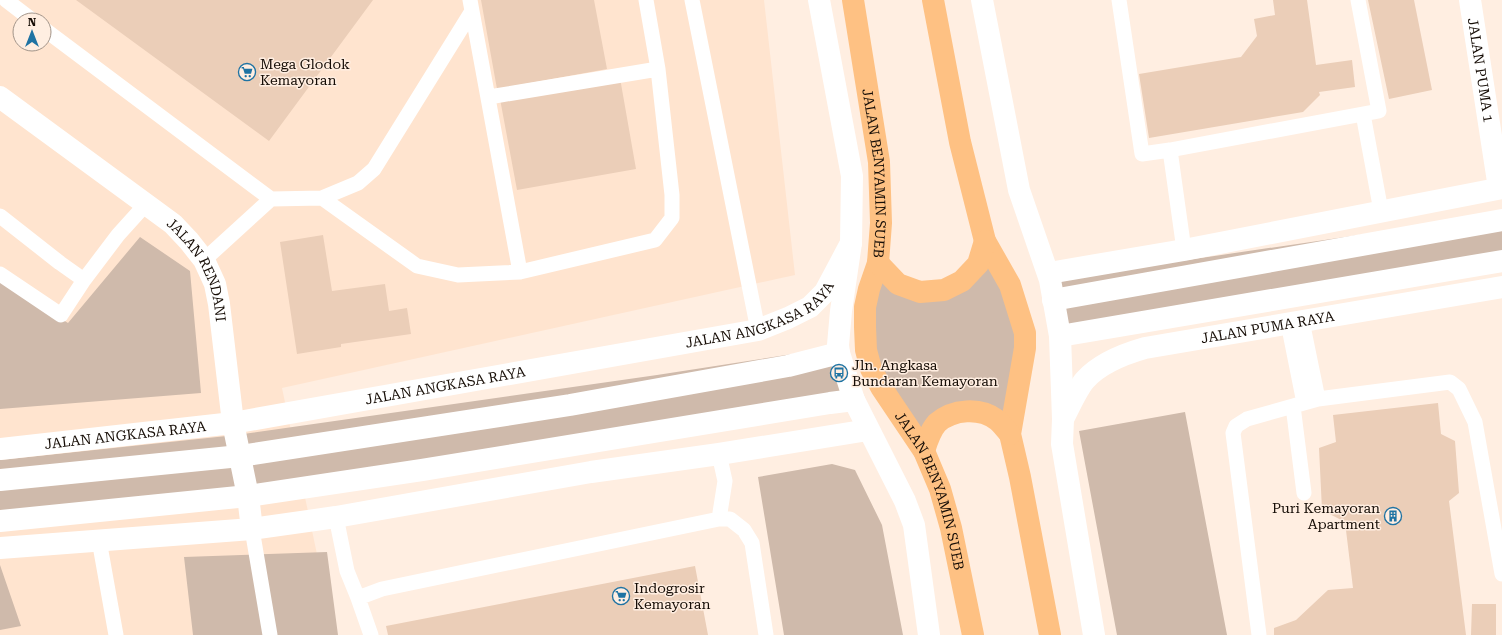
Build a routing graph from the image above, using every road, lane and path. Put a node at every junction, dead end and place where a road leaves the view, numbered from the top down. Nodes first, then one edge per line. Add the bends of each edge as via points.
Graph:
1 (6, 0) edge
2 (646, 0) edge
3 (692, 0) edge
4 (818, 0) edge
5 (852, 0) edge
6 (933, 0) edge
7 (945, 0) edge
8 (982, 0) edge
9 (1119, 0) edge
10 (1358, 0) edge
11 (1470, 0) edge
12 (471, 5) edge
13 (22, 12) edge
14 (52, 35) edge
15 (941, 38) junction
16 (658, 69) junction
17 (0, 97) edge
18 (489, 97) junction
19 (1364, 114) junction
20 (1170, 150) junction
21 (1501, 188) edge
22 (322, 198) junction
23 (271, 199) junction
24 (146, 204) junction
25 (1382, 211) junction
26 (0, 216) edge
27 (1502, 220) edge
28 (985, 241) junction
29 (851, 243) junction
30 (1184, 250) junction
31 (204, 260) junction
32 (1502, 261) edge
33 (878, 263) junction
34 (520, 272) junction
35 (1049, 273) junction
36 (0, 274) edge
37 (84, 280) junction
38 (1502, 287) edge
39 (1053, 300) junction
40 (1295, 322) junction
41 (758, 330) junction
42 (1060, 336) junction
43 (839, 353) junction
44 (818, 357) junction
45 (854, 400) junction
46 (830, 403) junction
47 (1305, 403) junction
48 (1063, 419) junction
49 (233, 423) junction
50 (868, 430) junction
51 (1010, 434) junction
52 (588, 443) junction
53 (0, 449) edge
54 (924, 451) junction
55 (719, 454) junction
56 (240, 456) junction
57 (591, 472) junction
58 (0, 480) edge
59 (1304, 492) dead end
60 (248, 496) junction
61 (336, 517) junction
62 (719, 519) junction
63 (0, 521) edge
64 (252, 529) junction
65 (99, 540) junction
66 (0, 548) edge
67 (1502, 574) edge
68 (358, 598) junction
69 (116, 635) edge
70 (270, 635) edge
71 (371, 635) edge
72 (766, 635) edge
73 (929, 635) edge
74 (972, 635) edge
75 (1050, 635) edge
76 (1094, 635) edge
77 (1259, 635) edge

1 - 13 lane
2 - 16 lane
3 - 41 lane
4 - 29 main road, JALAN BENYAMIN SUEB via 852,176
5 - 33 main road, JALAN BENYAMIN SUEB via 879,162 881,223
6 - 15 main road
7 - 15 main road
8 - 35 main road via 1019,190
9 - 20 lane via 1142,154
10 - 19 lane via 1379,111
11 - 21 main road, JALAN PUMA 1
12 - 18 lane
12 - 22 lane via 374,169 358,183
14 - 23 lane
15 - 28 main road via 960,142
16 - 18 lane
16 - 34 lane via 672,195 672,218 655,240
17 - 24 main road, JALAN RENDANI
18 - 34 lane
19 - 20 lane
19 - 25 lane
20 - 30 lane
21 - 25 main road
22 - 23 lane
22 - 34 lane via 417,266 458,275
23 - 31 lane
24 - 31 main road, JALAN RENDANI via 173,224
24 - 37 lane via 118,235
25 - 30 main road
26 - 37 lane
27 - 39 main road
28 - 33 main road via 978,264 962,281 944,290 920,292 898,284
28 - 51 main road via 1010,285 1025,333 1025,348
29 - 41 main road, JALAN ANGKASA RAYA via 825,292 810,307
29 - 43 main road, JALAN BENYAMIN SUEB via 841,311
30 - 35 main road
31 - 49 main road, JALAN RENDANI via 215,284 219,304
32 - 42 main road, JALAN PUMA RAYA
33 - 54 main road, JALAN BENYAMIN SUEB via 865,307 866,350 869,363 880,387
35 - 39 main road
36 - 37 lane via 61,314
38 - 40 main road, JALAN PUMA RAYA
39 - 42 main road
40 - 47 lane
40 - 48 main road, JALAN PUMA RAYA via 1146,348 1122,355 1085,380
41 - 49 main road, JALAN ANGKASA RAYA
42 - 48 main road
43 - 44 main road
43 - 45 main road, JALAN BENYAMIN SUEB
44 - 46 main road via 829,367 835,382
44 - 56 main road via 788,366 570,405
45 - 46 main road
45 - 50 main road, JALAN BENYAMIN SUEB
46 - 52 main road
47 - 59 lane
47 - 67 lane via 1450,382 1460,389 1475,422
47 - 77 lane via 1247,419 1236,426 1233,433
48 - 76 main road via 1062,444
49 - 53 main road, JALAN ANGKASA RAYA
49 - 56 main road, JALAN RENDANI
50 - 55 main road
50 - 73 main road, JALAN BENYAMIN SUEB via 905,501 914,525
51 - 54 main road via 998,420 985,413 964,411 947,416 937,424 928,436
51 - 75 main road
52 - 57 main road
52 - 60 main road
54 - 74 main road, JALAN BENYAMIN SUEB via 940,489 951,528
55 - 57 main road
55 - 62 lane via 725,481
56 - 58 main road
56 - 60 main road, JALAN RENDANI
57 - 61 main road
60 - 63 main road
60 - 64 main road, JALAN RENDANI
61 - 64 main road
61 - 68 lane via 347,571
62 - 68 lane via 382,589
62 - 72 lane via 730,519 744,530 752,543
64 - 65 main road
64 - 70 lane
65 - 66 main road
65 - 69 lane
68 - 71 lane

